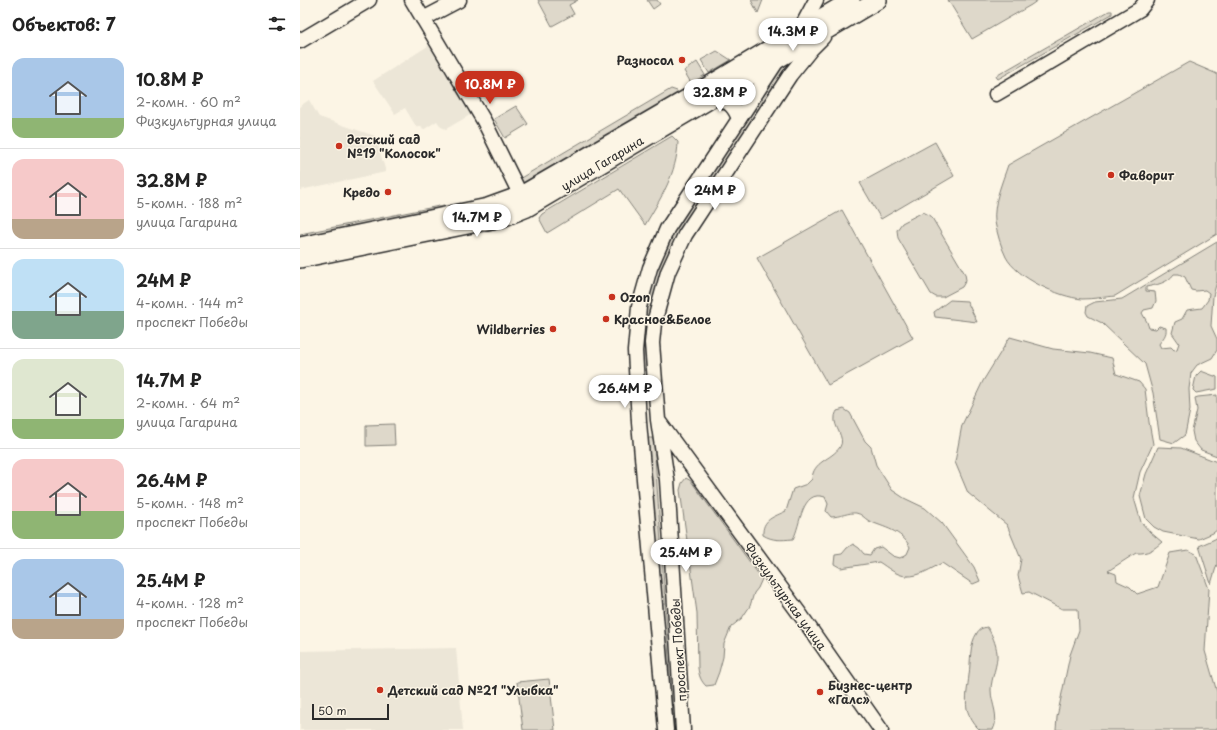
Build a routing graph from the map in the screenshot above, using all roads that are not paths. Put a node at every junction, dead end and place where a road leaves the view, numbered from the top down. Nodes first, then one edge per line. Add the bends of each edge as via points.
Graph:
1 (369, 0) edge
2 (412, 0) edge
3 (459, 0) edge
4 (816, 0) edge
5 (851, 0) edge
6 (878, 0) edge
7 (1147, 0) edge
8 (423, 19) junction
9 (834, 26) junction
10 (801, 30) junction
11 (300, 41) edge
12 (770, 56) junction
13 (791, 73) junction
14 (996, 94) dead end
15 (716, 96) junction
16 (739, 119) junction
17 (524, 201) junction
18 (300, 246) edge
19 (300, 259) edge
20 (658, 420) junction
21 (639, 422) junction
22 (666, 730) edge
23 (683, 730) edge
24 (881, 730) edge

1 - 11 street
2 - 8 street
3 - 8 street
4 - 10 street
5 - 10 main road, улица Гагарина
6 - 9 main road, улица Гагарина
7 - 14 street via 1140,10
8 - 17 street via 484,121
9 - 12 main road, улица Гагарина
9 - 13 street, проспект Победы
10 - 12 main road, улица Гагарина
12 - 13 street via 790,66
12 - 15 main road, улица Гагарина
12 - 16 street, проспект Победы
12 - 17 main road, улица Гагарина via 686,99
13 - 20 street, проспект Победы via 689,229 668,272 654,323 652,343
15 - 16 street via 731,105
15 - 17 main road, улица Гагарина
16 - 21 street, проспект Победы via 667,229 650,268 636,328
17 - 18 main road, улица Гагарина
17 - 19 main road, улица Гагарина via 502,218
20 - 21 street
20 - 23 street, проспект Победы via 667,480
20 - 24 street, Физкультурная улица
21 - 22 street, проспект Победы

